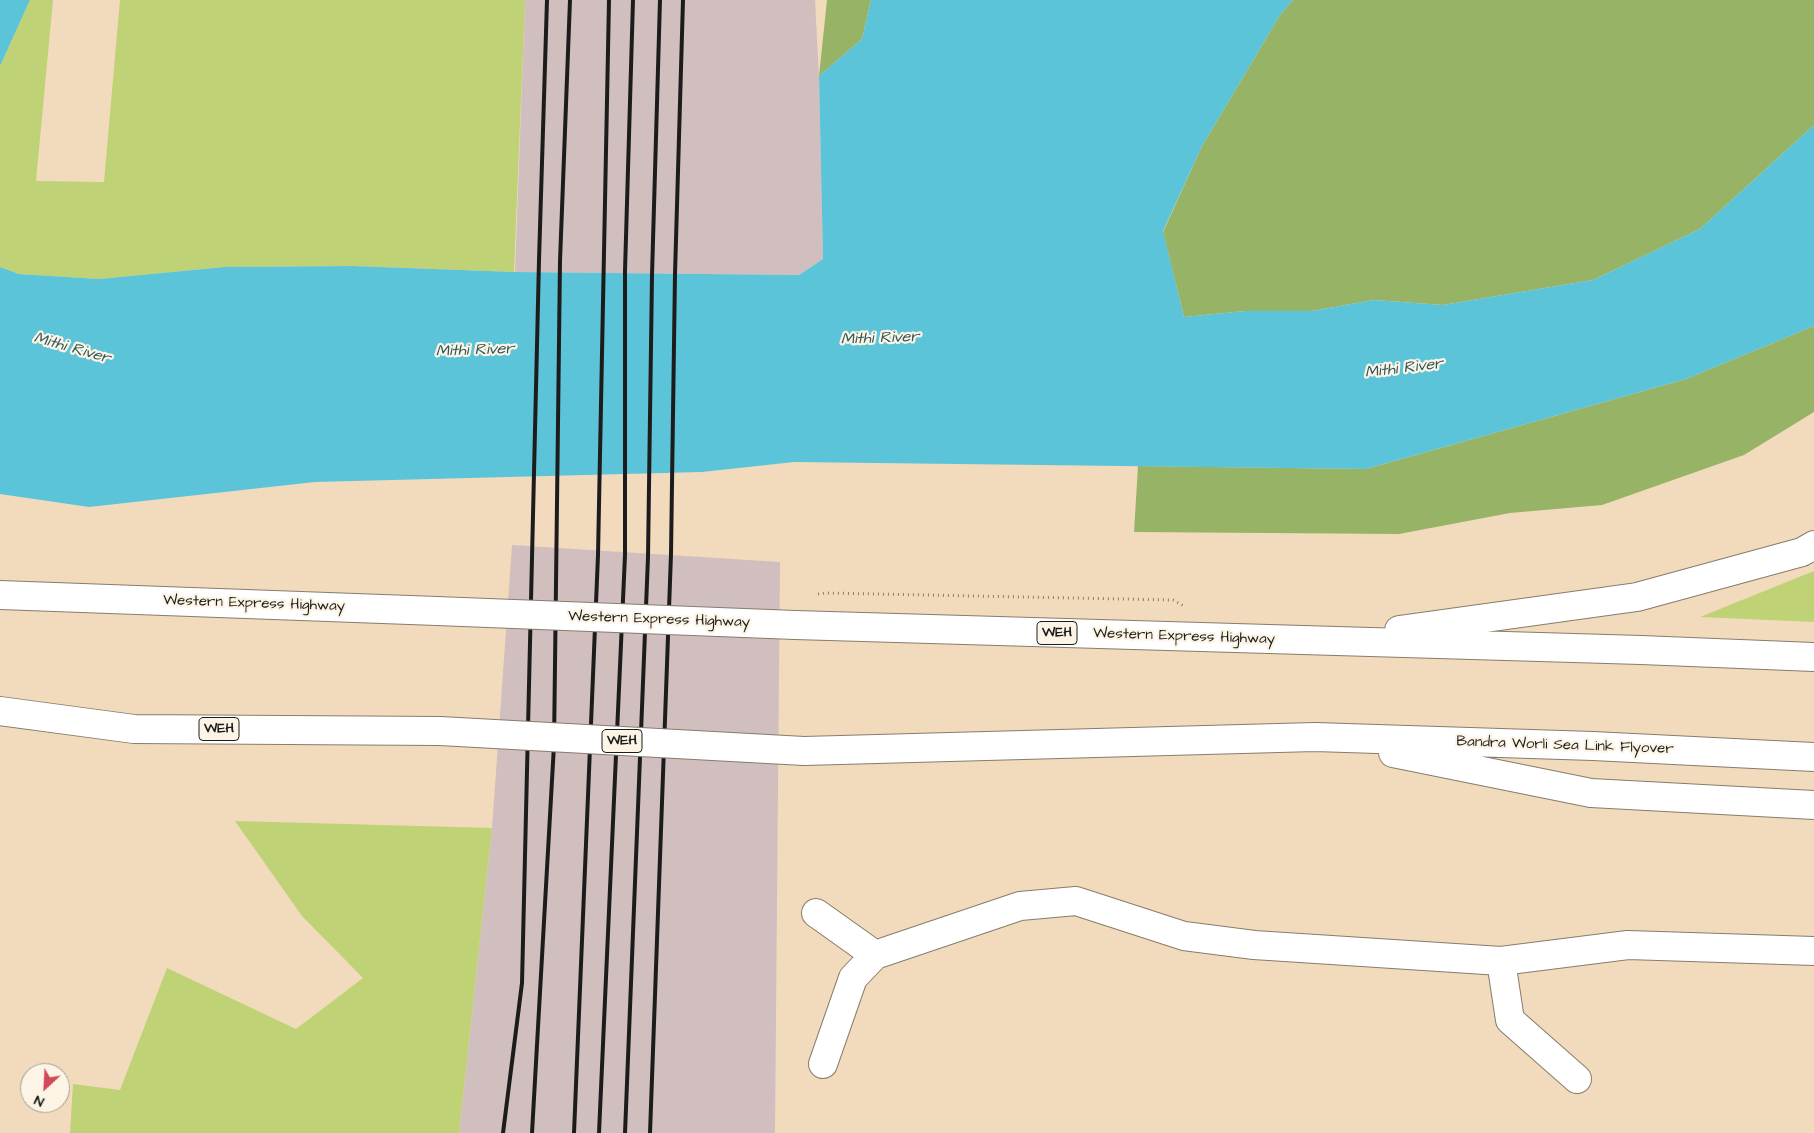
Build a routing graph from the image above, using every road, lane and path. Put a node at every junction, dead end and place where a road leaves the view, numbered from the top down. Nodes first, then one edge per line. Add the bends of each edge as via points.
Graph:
1 (1814, 545) edge
2 (0, 596) edge
3 (1318, 641) junction
4 (1814, 657) edge
5 (0, 711) edge
6 (134, 728) junction
7 (0, 730) edge
8 (1316, 737) junction
9 (1814, 757) edge
10 (1814, 805) edge
11 (816, 913) dead end
12 (1814, 951) edge
13 (875, 955) junction
14 (1502, 961) junction
15 (823, 1064) dead end
16 (1577, 1079) dead end

1 - 3 main road via 1802,552 1637,597
2 - 3 main road, Western Express Highway / WEH, bridge
3 - 4 main road
5 - 6 main road, WEH
6 - 7 main road
6 - 8 main road, WEH, bridge via 440,731 804,750
8 - 9 main road, Bandra Worli Sea Link Flyover
8 - 10 main road via 1591,793
11 - 13 main road
12 - 14 main road via 1628,945
13 - 14 main road via 1020,906 1076,901 1184,936 1254,945
13 - 15 main road via 853,978
14 - 16 main road via 1510,1020

